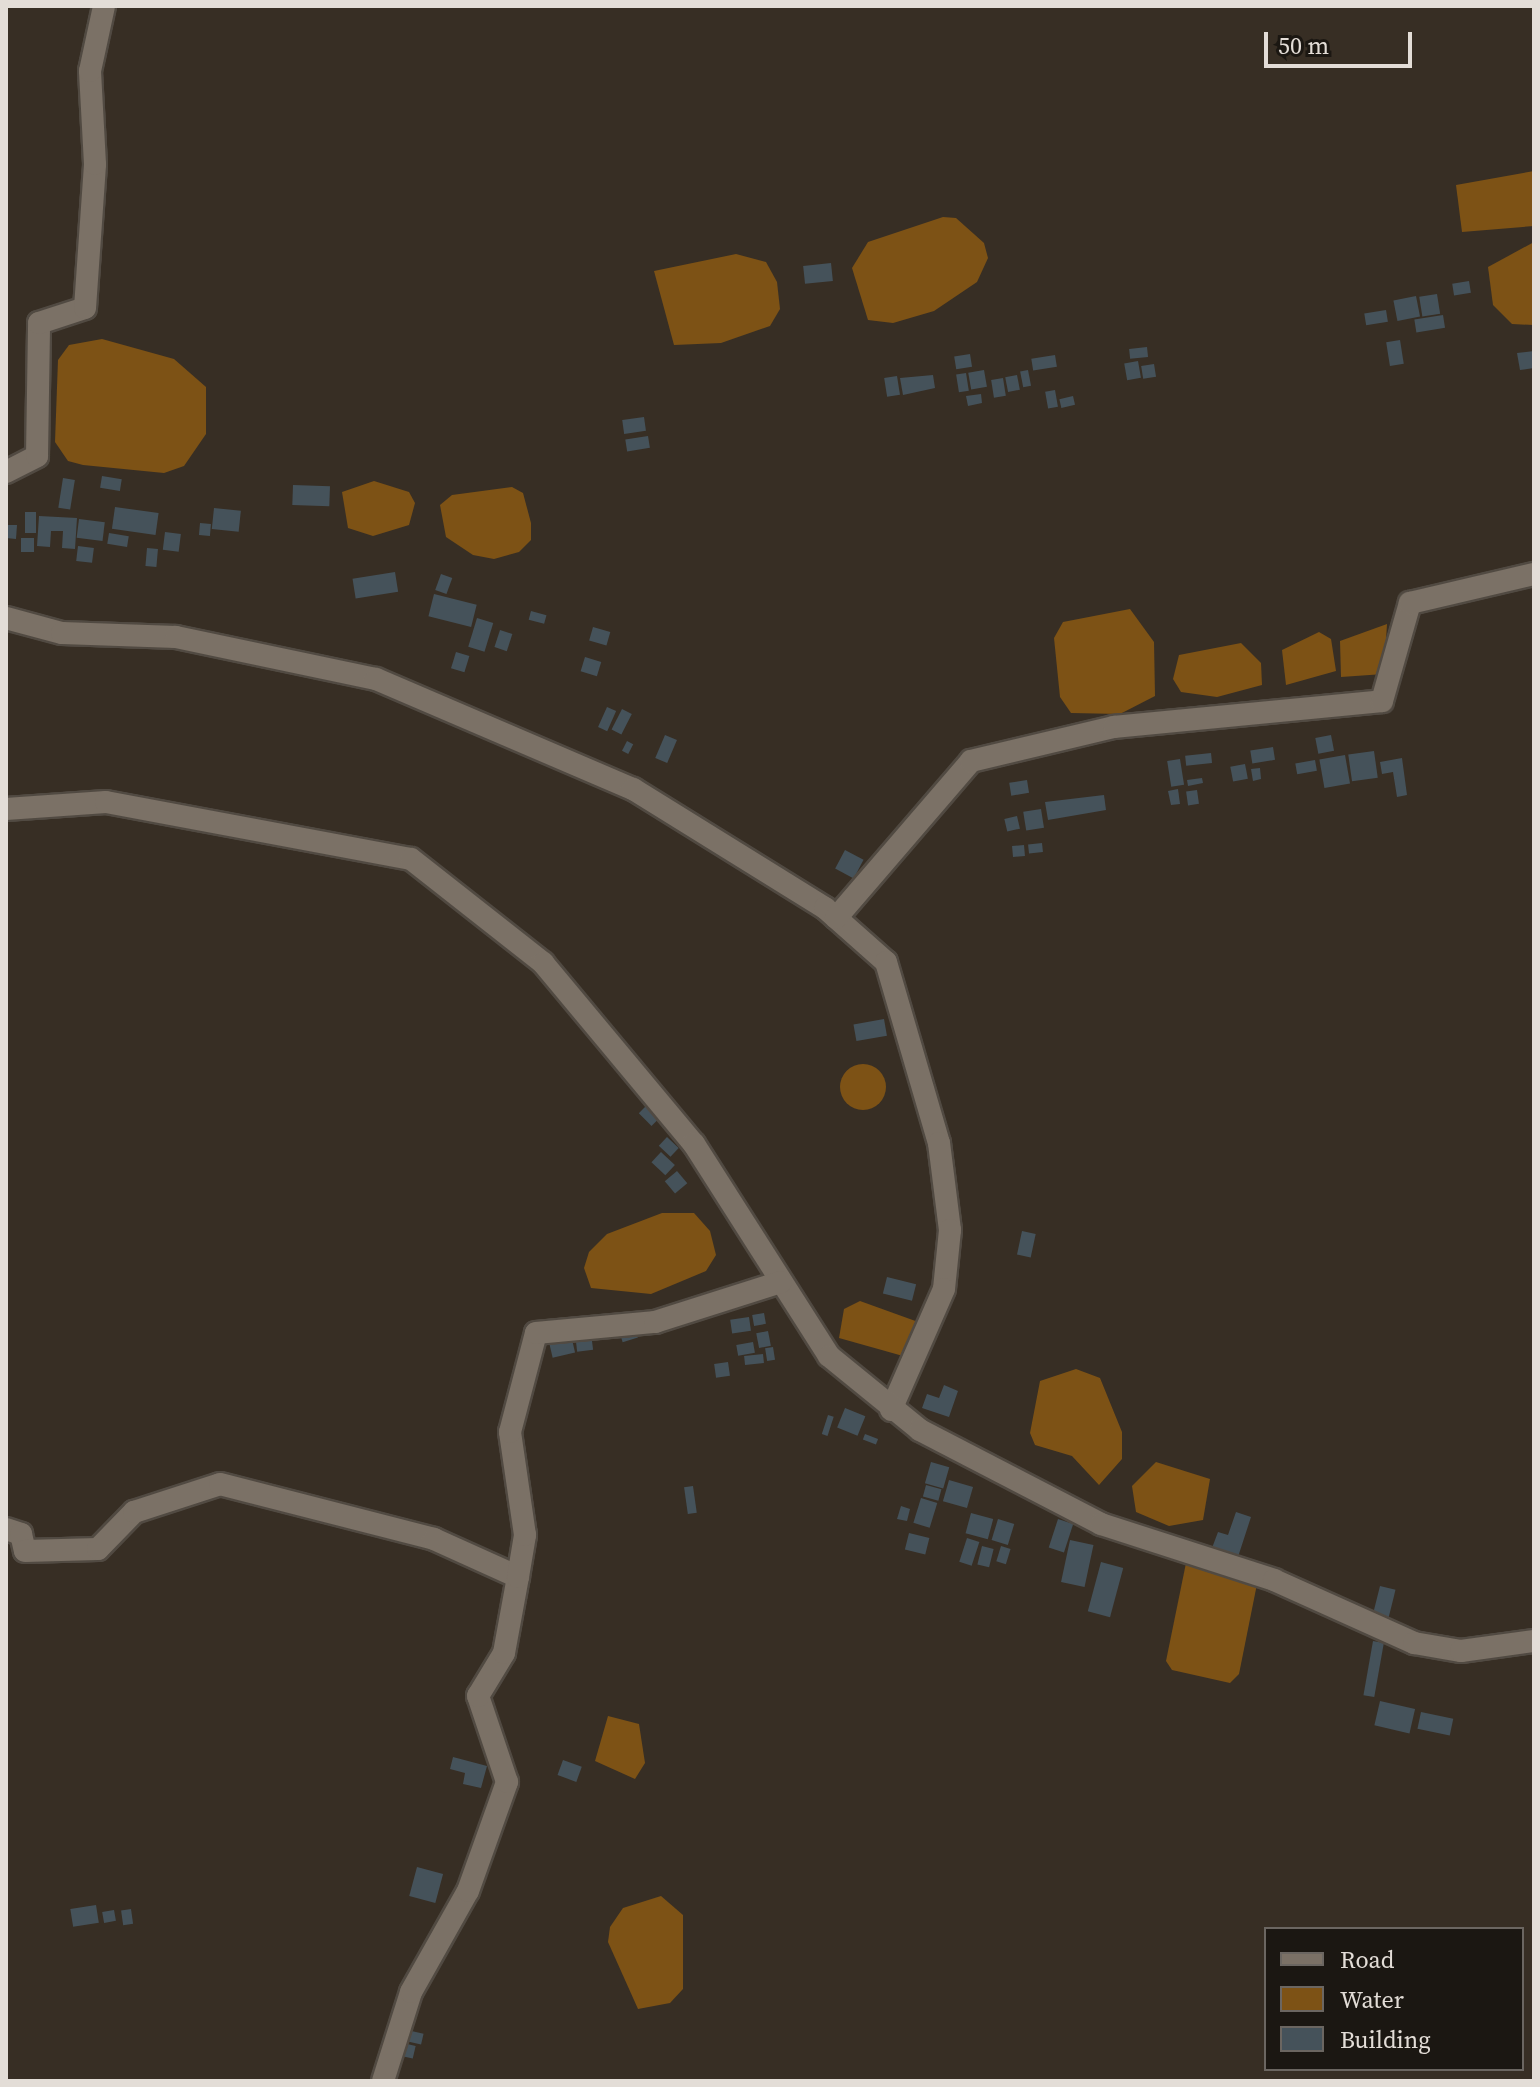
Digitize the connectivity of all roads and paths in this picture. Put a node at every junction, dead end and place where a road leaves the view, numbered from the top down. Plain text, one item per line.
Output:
1 (104, 6) edge
2 (6, 472) edge
3 (1534, 574) edge
4 (6, 618) edge
5 (6, 809) edge
6 (836, 918) junction
7 (781, 1282) junction
8 (891, 1410) junction
9 (6, 1529) edge
10 (518, 1577) junction
11 (1534, 1641) edge
12 (383, 2081) edge

1 - 2 street
3 - 6 street
4 - 6 street
5 - 7 street
6 - 8 street
7 - 8 street
7 - 10 street
8 - 11 street
9 - 10 street
10 - 12 street

